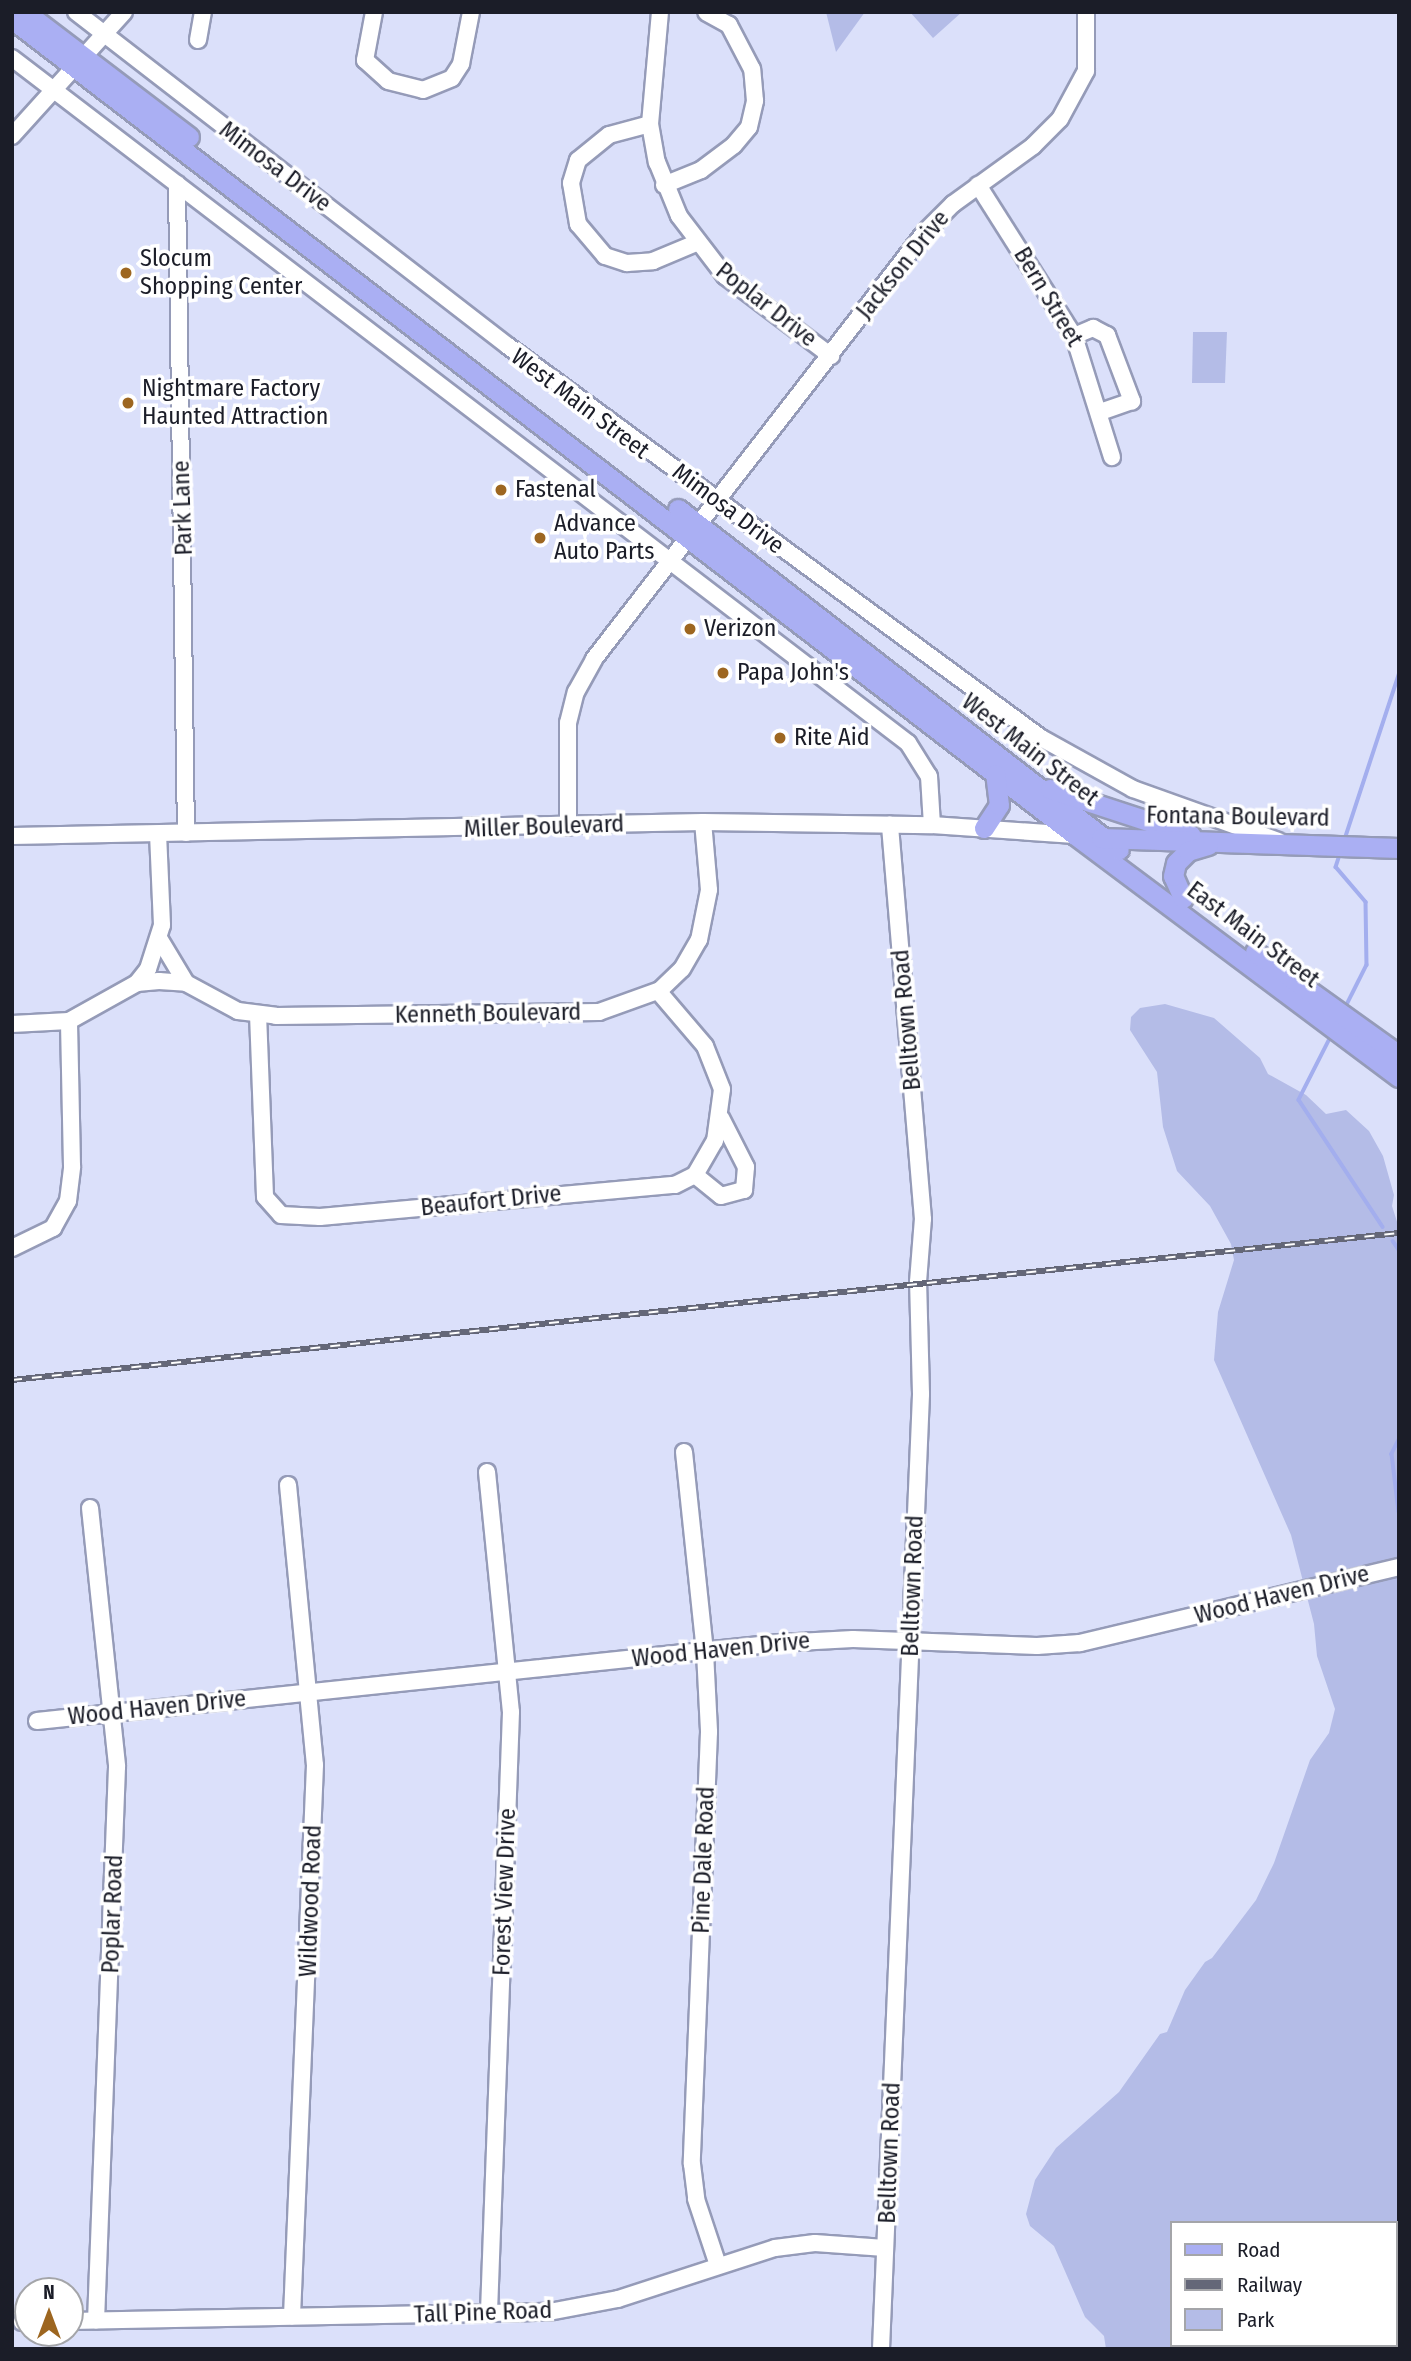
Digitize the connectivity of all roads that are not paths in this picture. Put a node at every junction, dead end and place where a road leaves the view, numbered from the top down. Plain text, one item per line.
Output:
1 (25, 12) edge
2 (76, 12) edge
3 (203, 12) edge
4 (374, 12) edge
5 (471, 12) edge
6 (660, 12) edge
7 (706, 12) edge
8 (1086, 12) edge
9 (124, 13) edge
10 (12, 19) edge
11 (105, 35) junction
12 (198, 40) dead end
13 (12, 58) edge
14 (81, 63) junction
15 (56, 92) junction
16 (650, 124) junction
17 (12, 136) edge
18 (177, 184) junction
19 (664, 185) junction
20 (978, 185) junction
21 (696, 243) junction
22 (1074, 336) junction
23 (831, 356) junction
24 (1100, 412) junction
25 (1112, 457) dead end
26 (717, 498) junction
27 (693, 529) junction
28 (667, 561) junction
29 (995, 774) junction
30 (1038, 785) junction
31 (703, 822) junction
32 (890, 824) junction
33 (932, 825) junction
34 (568, 827) junction
35 (984, 828) junction
36 (186, 833) junction
37 (158, 834) junction
38 (1076, 835) junction
39 (12, 836) edge
40 (1103, 838) junction
41 (1216, 842) junction
42 (1281, 843) junction
43 (1399, 848) edge
44 (1183, 898) junction
45 (159, 938) junction
46 (186, 982) junction
47 (137, 983) junction
48 (658, 991) junction
49 (258, 1014) junction
50 (69, 1021) junction
51 (1342, 1021) junction
52 (12, 1024) edge
53 (1399, 1055) edge
54 (1399, 1077) edge
55 (721, 1118) junction
56 (695, 1175) junction
57 (12, 1248) edge
58 (684, 1452) dead end
59 (487, 1472) dead end
60 (288, 1485) dead end
61 (90, 1508) dead end
62 (1399, 1567) edge
63 (911, 1640) junction
64 (705, 1652) junction
65 (507, 1671) junction
66 (311, 1692) junction
67 (113, 1713) junction
68 (37, 1721) dead end
69 (886, 2248) junction
70 (718, 2265) junction
71 (489, 2313) junction
72 (292, 2317) junction
73 (84, 2321) edge
74 (96, 2321) junction
75 (881, 2349) edge

1 - 14 main road, West Main Street
2 - 11 street, Mimosa Drive
3 - 12 street
4 - 5 street
6 - 16 street, Poplar Drive
7 - 19 street
8 - 20 street, Jackson Drive
9 - 11 street
10 - 14 main road, West Main Street
11 - 14 street
11 - 26 street, Mimosa Drive
13 - 15 street
14 - 15 street
14 - 27 main road, West Main Street
15 - 17 street
15 - 18 street
16 - 19 street, Poplar Drive
16 - 21 street
18 - 28 street
18 - 36 street, Park Lane
19 - 21 street, Poplar Drive
20 - 22 street, Bern Street
20 - 23 street, Jackson Drive
21 - 23 street, Poplar Drive
22 - 24 street, Bern Street
22 - 24 street
23 - 26 street, Jackson Drive
24 - 25 street, Bern Street
26 - 27 street, Jackson Drive
26 - 42 street, Mimosa Drive
27 - 28 street, Jackson Drive
27 - 29 main road, West Main Street
27 - 30 main road, West Main Street
28 - 33 street
28 - 34 street, Jackson Drive
29 - 35 main road
29 - 38 main road, West Main Street
30 - 40 main road, West Main Street
30 - 41 main road
31 - 32 street, Miller Boulevard
31 - 34 street, Miller Boulevard
31 - 48 street, Kenneth Boulevard
32 - 33 street, Miller Boulevard
32 - 63 street, Belltown Road
33 - 35 street, Miller Boulevard
34 - 36 street, Miller Boulevard
35 - 38 street, Miller Boulevard
36 - 37 street, Miller Boulevard
37 - 39 street, Miller Boulevard
37 - 45 street
38 - 40 main road, Fontana Boulevard
38 - 51 main road, East Main Street
40 - 41 main road, Fontana Boulevard
40 - 44 main road, East Main Street
41 - 42 main road, Fontana Boulevard
41 - 44 main road
42 - 43 main road, Fontana Boulevard
44 - 51 main road, East Main Street
45 - 46 street
45 - 47 street
46 - 47 street
46 - 49 street, Kenneth Boulevard
47 - 50 street
48 - 49 street, Kenneth Boulevard
48 - 55 street
49 - 56 street, Beaufort Drive
50 - 52 street
50 - 57 street
51 - 53 main road, East Main Street
51 - 54 main road, East Main Street
55 - 56 street
55 - 56 street
58 - 64 street, Pine Dale Road
59 - 65 street, Forest View Drive
60 - 66 street, Wildwood Road
61 - 67 street, Poplar Road
62 - 63 street, Wood Haven Drive
63 - 64 street, Wood Haven Drive
63 - 69 street, Belltown Road
64 - 65 street, Wood Haven Drive
64 - 70 street, Pine Dale Road
65 - 66 street, Wood Haven Drive
65 - 71 street, Forest View Drive
66 - 67 street, Wood Haven Drive
66 - 72 street, Wildwood Road
67 - 68 street, Wood Haven Drive
67 - 74 street, Poplar Road
69 - 70 street, Tall Pine Road
69 - 75 street, Belltown Road
70 - 71 street, Tall Pine Road
71 - 72 street, Tall Pine Road
72 - 74 street, Tall Pine Road
73 - 74 street, Tall Pine Road

